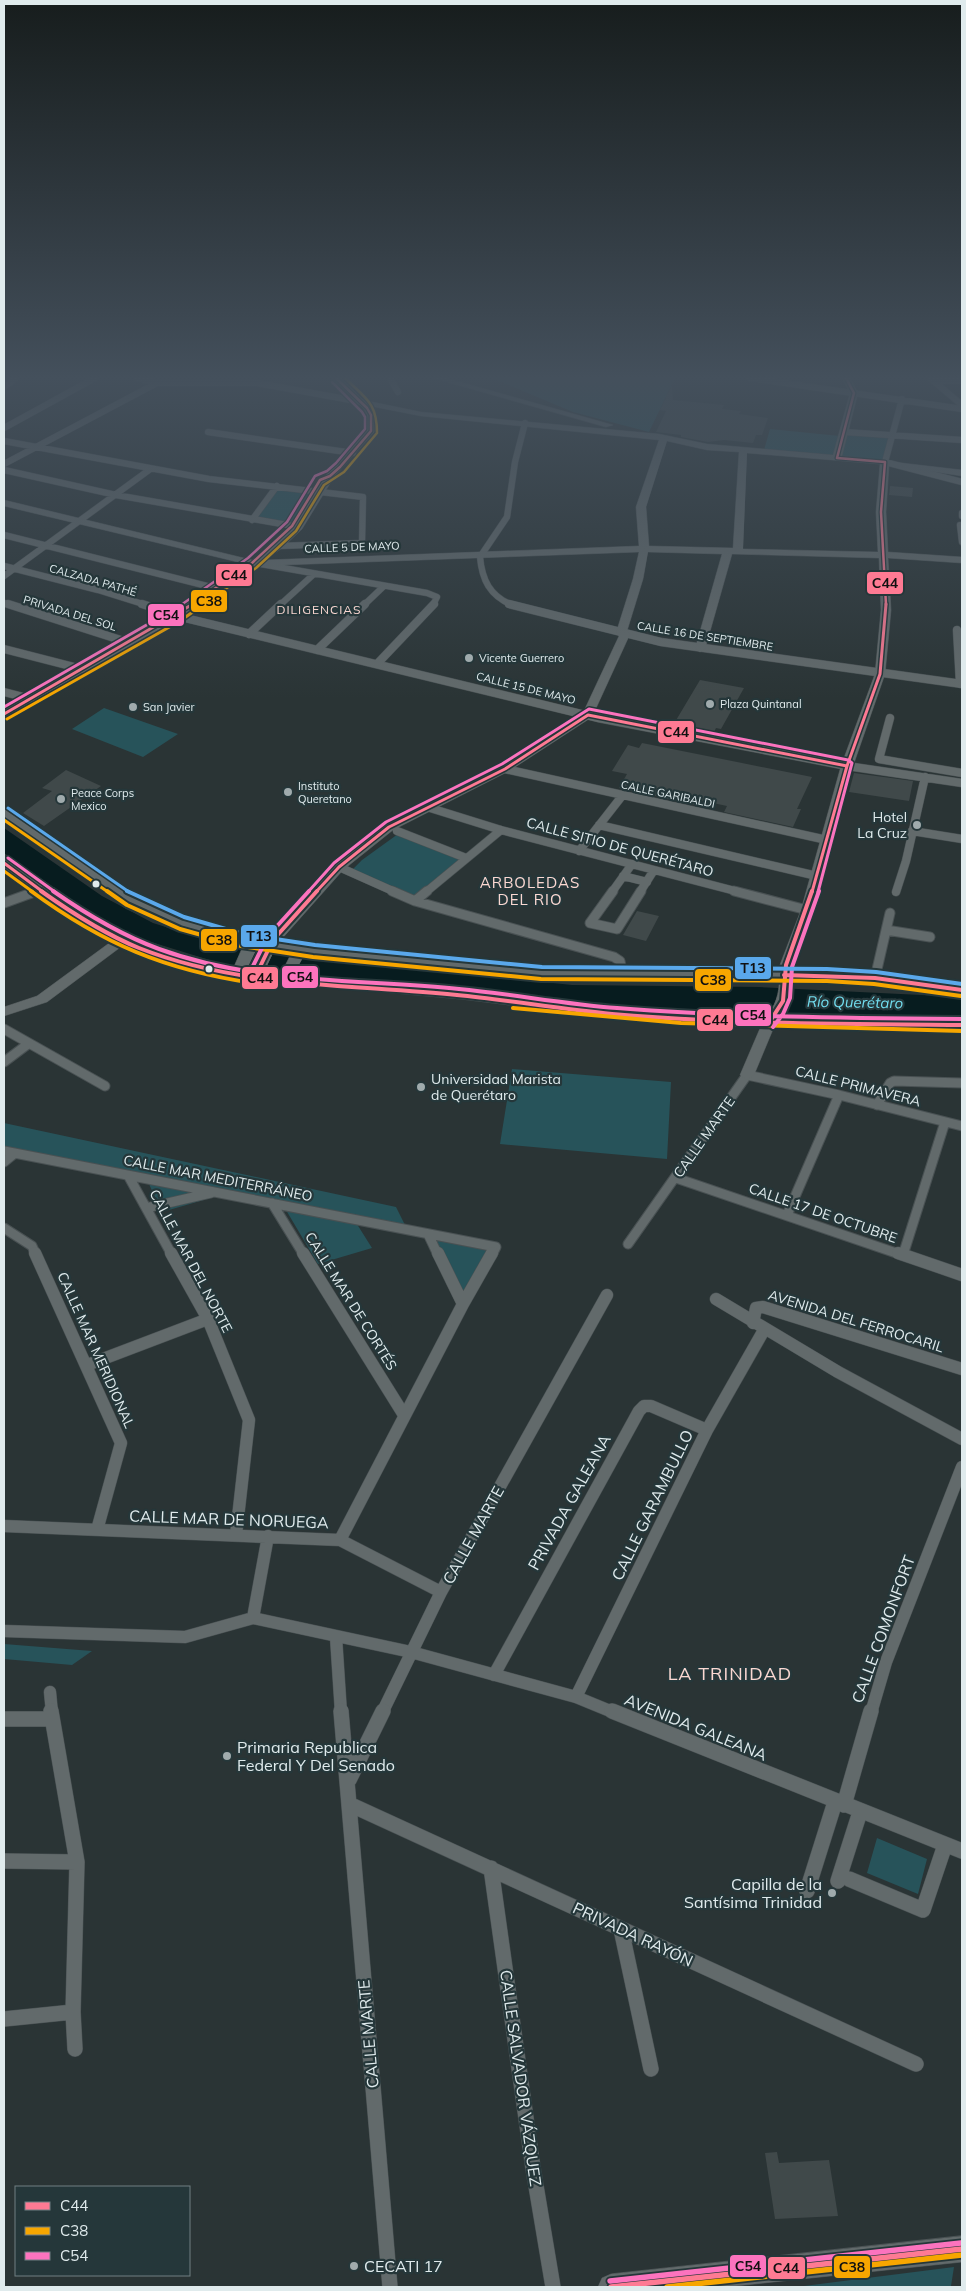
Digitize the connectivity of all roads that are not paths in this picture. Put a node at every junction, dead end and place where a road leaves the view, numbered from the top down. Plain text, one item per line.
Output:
1 (71, 485) edge
2 (129, 485) edge
3 (266, 485) edge
4 (322, 485) edge
5 (512, 485) edge
6 (648, 485) edge
7 (740, 485) edge
8 (883, 485) edge
9 (277, 486) junction
10 (317, 490) junction
11 (116, 495) junction
12 (4, 503) edge
13 (252, 520) junction
14 (80, 522) junction
15 (960, 525) dead end
16 (296, 527) junction
17 (4, 535) edge
18 (962, 542) edge
19 (47, 546) junction
20 (279, 546) junction
21 (644, 549) junction
22 (733, 550) junction
23 (482, 553) junction
24 (884, 555) junction
25 (962, 560) edge
26 (252, 563) junction
27 (4, 566) edge
28 (15, 569) junction
29 (314, 574) junction
30 (4, 576) edge
31 (384, 586) junction
32 (215, 588) junction
33 (4, 603) edge
34 (176, 616) junction
35 (957, 630) dead end
36 (249, 634) junction
37 (626, 634) junction
38 (130, 643) junction
39 (4, 649) edge
40 (700, 649) junction
41 (317, 650) junction
42 (377, 664) junction
43 (82, 669) junction
44 (880, 674) junction
45 (961, 684) edge
46 (4, 692) edge
47 (31, 699) junction
48 (4, 714) edge
49 (593, 716) junction
50 (890, 718) dead end
51 (847, 766) junction
52 (509, 771) junction
53 (962, 773) edge
54 (925, 777) junction
55 (962, 783) edge
56 (622, 796) junction
57 (431, 809) junction
58 (4, 813) edge
59 (599, 825) junction
60 (501, 830) junction
61 (397, 831) junction
62 (912, 831) junction
63 (962, 839) edge
64 (827, 840) junction
65 (581, 848) junction
66 (466, 858) junction
67 (4, 863) edge
68 (632, 864) junction
69 (343, 868) junction
70 (654, 870) junction
71 (623, 876) junction
72 (816, 876) junction
73 (647, 882) junction
74 (40, 890) junction
75 (896, 892) dead end
76 (415, 901) junction
77 (4, 903) edge
78 (807, 910) junction
79 (890, 913) dead end
80 (886, 930) junction
81 (930, 937) dead end
82 (120, 941) junction
83 (250, 946) junction
84 (274, 948) junction
85 (299, 952) junction
86 (238, 972) junction
87 (617, 974) junction
88 (262, 975) junction
89 (285, 977) junction
90 (875, 978) junction
91 (785, 981) junction
92 (962, 990) edge
93 (4, 1012) edge
94 (772, 1020) junction
95 (962, 1025) edge
96 (4, 1029) edge
97 (28, 1044) junction
98 (4, 1062) edge
99 (747, 1074) junction
100 (962, 1083) edge
101 (105, 1086) dead end
102 (839, 1095) junction
103 (877, 1105) junction
104 (945, 1122) junction
105 (962, 1126) edge
106 (9, 1152) edge
107 (4, 1162) edge
108 (128, 1177) junction
109 (676, 1178) junction
110 (217, 1192) junction
111 (272, 1203) junction
112 (146, 1208) junction
113 (787, 1215) junction
114 (4, 1228) edge
115 (428, 1234) junction
116 (628, 1244) dead end
117 (903, 1255) junction
118 (962, 1275) edge
119 (608, 1295) dead end
120 (716, 1299) dead end
121 (463, 1304) junction
122 (208, 1319) junction
123 (753, 1323) junction
124 (764, 1330) junction
125 (87, 1365) junction
126 (962, 1369) edge
127 (404, 1415) junction
128 (707, 1430) junction
129 (962, 1439) edge
130 (962, 1467) edge
131 (4, 1526) edge
132 (97, 1530) junction
133 (236, 1535) junction
134 (268, 1536) junction
135 (340, 1540) junction
136 (441, 1592) junction
137 (253, 1618) junction
138 (4, 1631) edge
139 (336, 1637) junction
140 (412, 1652) junction
141 (494, 1675) junction
142 (50, 1692) dead end
143 (576, 1697) junction
144 (4, 1719) edge
145 (52, 1719) junction
146 (348, 1781) junction
147 (348, 1804) junction
148 (839, 1804) junction
149 (860, 1812) junction
150 (945, 1845) junction
151 (962, 1852) edge
152 (4, 1861) edge
153 (77, 1862) junction
154 (491, 1868) junction
155 (807, 1891) dead end
156 (621, 1929) junction
157 (73, 2012) junction
158 (4, 2019) edge
159 (75, 2049) dead end
160 (916, 2064) dead end
161 (652, 2070) dead end
162 (962, 2249) edge
163 (390, 2287) edge
164 (553, 2287) edge
165 (611, 2287) edge

1 - 11 street
2 - 11 street
3 - 9 street
4 - 10 street
5 - 23 street
6 - 21 street
7 - 22 street
8 - 24 street, CALLE MARTE
9 - 10 street
9 - 13 street
10 - 16 street
10 - 20 street
11 - 13 street
11 - 14 street
12 - 14 street, CALLE 5 DE MAYO
13 - 16 street
14 - 19 street
14 - 26 street, CALLE 5 DE MAYO
15 - 18 street
16 - 20 street
16 - 26 street
17 - 19 street
19 - 28 street
19 - 32 street
20 - 26 street
21 - 22 street, CALLE 5 DE MAYO
21 - 23 street, CALLE 5 DE MAYO
21 - 37 street
22 - 24 street, CALLE 5 DE MAYO
22 - 40 street
23 - 26 street, CALLE 5 DE MAYO
23 - 37 street, CALLE 16 DE SEPTIEMBRE
24 - 25 street, CALLE 5 DE MAYO
24 - 44 street, CALLE MARTE
26 - 29 street
26 - 32 street
27 - 28 street, CALZADA PATHÉ
28 - 30 street
28 - 34 street, CALZADA PATHÉ
29 - 31 street
29 - 36 street
31 - 41 street
31 - 42 street
32 - 34 street
33 - 38 street, PRIVADA DEL SOL
34 - 36 street, CALLE 15 DE MAYO
34 - 38 street
35 - 45 street
36 - 41 street, CALLE 15 DE MAYO
37 - 40 street, CALLE 16 DE SEPTIEMBRE
37 - 49 street
38 - 43 street
39 - 43 street
40 - 44 street, CALLE 16 DE SEPTIEMBRE
41 - 42 street, CALLE 15 DE MAYO
42 - 49 street, CALLE 15 DE MAYO
43 - 47 street
44 - 45 street, CALLE 16 DE SEPTIEMBRE
44 - 51 street, CALLE MARTE
46 - 47 street
47 - 48 street
49 - 51 street, CALLE 15 DE MAYO
49 - 52 street
50 - 53 street
51 - 54 street, CALLE 15 DE MAYO
51 - 64 street, CALLE MARTE
52 - 56 street, CALLE GARIBALDI
52 - 57 street
54 - 55 street, CALLE 15 DE MAYO
54 - 62 street
56 - 59 street
56 - 64 street, CALLE GARIBALDI
57 - 60 street, CALLE SITIO DE QUERÉTARO
57 - 61 street
57 - 69 street
58 - 83 street
59 - 65 street
59 - 72 street
60 - 65 street, CALLE SITIO DE QUERÉTARO
60 - 66 street
61 - 66 street
61 - 69 street
62 - 63 street
62 - 75 street
64 - 72 street, CALLE MARTE
65 - 68 street, CALLE SITIO DE QUERÉTARO
66 - 76 street
67 - 74 street
68 - 70 street, CALLE SITIO DE QUERÉTARO
68 - 71 street
69 - 76 street
69 - 84 street
70 - 73 street
70 - 78 street, CALLE SITIO DE QUERÉTARO
71 - 73 street
71 - 73 street
72 - 78 street, CALLE MARTE
74 - 77 street
74 - 82 street
76 - 87 street
78 - 91 street, CALLE MARTE
79 - 80 street
80 - 81 street
80 - 90 street
82 - 86 street
82 - 93 street
83 - 84 street
83 - 86 street
84 - 85 street
84 - 88 street
85 - 87 street
85 - 89 street
86 - 88 street
87 - 91 street
88 - 89 street
89 - 94 street
90 - 91 street
90 - 92 street
91 - 94 street, CALLE MARTE
94 - 95 street
94 - 99 street, CALLE MARTE
96 - 97 street
97 - 98 street
97 - 101 street
99 - 102 street, CALLE PRIMAVERA
99 - 109 street, CALLE MARTE
100 - 103 street
102 - 103 street, CALLE PRIMAVERA
102 - 113 street
103 - 104 street, CALLE PRIMAVERA
104 - 105 street, CALLE PRIMAVERA
104 - 117 street
106 - 107 street
106 - 108 street, CALLE MAR MEDITERRÁNEO
108 - 110 street, CALLE MAR MEDITERRÁNEO
108 - 112 street, CALLE MAR DEL NORTE
109 - 113 street, CALLE 17 DE OCTUBRE
109 - 116 street, CALLE MARTE
110 - 111 street, CALLE MAR MEDITERRÁNEO
110 - 112 street
111 - 115 street, CALLE MAR MEDITERRÁNEO
111 - 127 street, CALLE MAR DE CORTÉS
112 - 122 street, CALLE MAR DEL NORTE
113 - 117 street, CALLE 17 DE OCTUBRE
114 - 125 street, CALLE MAR MERIDIONAL
115 - 121 street
115 - 121 street, CALLE MAR MEDITERRÁNEO
117 - 118 street, CALLE 17 DE OCTUBRE
119 - 136 street, CALLE MARTE
120 - 123 street
121 - 127 street, CALLE MAR MEDITERRÁNEO
122 - 125 street
122 - 133 street, CALLE MAR DEL NORTE
123 - 124 street
123 - 126 street, AVENIDA DEL FERROCARIL
124 - 128 street, CALLE GARAMBULLO
124 - 129 street
125 - 132 street, CALLE MAR MERIDIONAL
127 - 135 street, CALLE MAR MEDITERRÁNEO
128 - 141 street, PRIVADA GALEANA
128 - 143 street, CALLE GARAMBULLO
130 - 148 street, CALLE COMONFORT
131 - 132 street, CALLE MAR DE NORUEGA
132 - 133 street, CALLE MAR DE NORUEGA
133 - 134 street, CALLE MAR DE NORUEGA
134 - 135 street, CALLE MAR DE NORUEGA
134 - 137 street
135 - 136 street, CALLE MAR DE NORUEGA
136 - 140 street, CALLE MARTE
137 - 138 street
137 - 139 street
139 - 140 street
139 - 146 street, CALLE MARTE
140 - 141 street, AVENIDA GALEANA
140 - 146 street, CALLE MARTE
141 - 143 street, AVENIDA GALEANA
142 - 145 street
143 - 148 street, AVENIDA GALEANA
144 - 145 street
145 - 153 street
146 - 147 street, CALLE MARTE
147 - 154 street, PRIVADA RAYÓN
147 - 163 street, CALLE MARTE
148 - 149 street, AVENIDA GALEANA
148 - 155 street, CALLE COMONFORT
149 - 150 street, AVENIDA GALEANA
149 - 150 street
150 - 151 street, AVENIDA GALEANA
152 - 153 street
153 - 157 street
154 - 156 street, PRIVADA RAYÓN
154 - 164 street, CALLE SALVADOR VÁZQUEZ
156 - 160 street, PRIVADA RAYÓN
156 - 161 street
157 - 158 street
157 - 159 street
162 - 165 street

